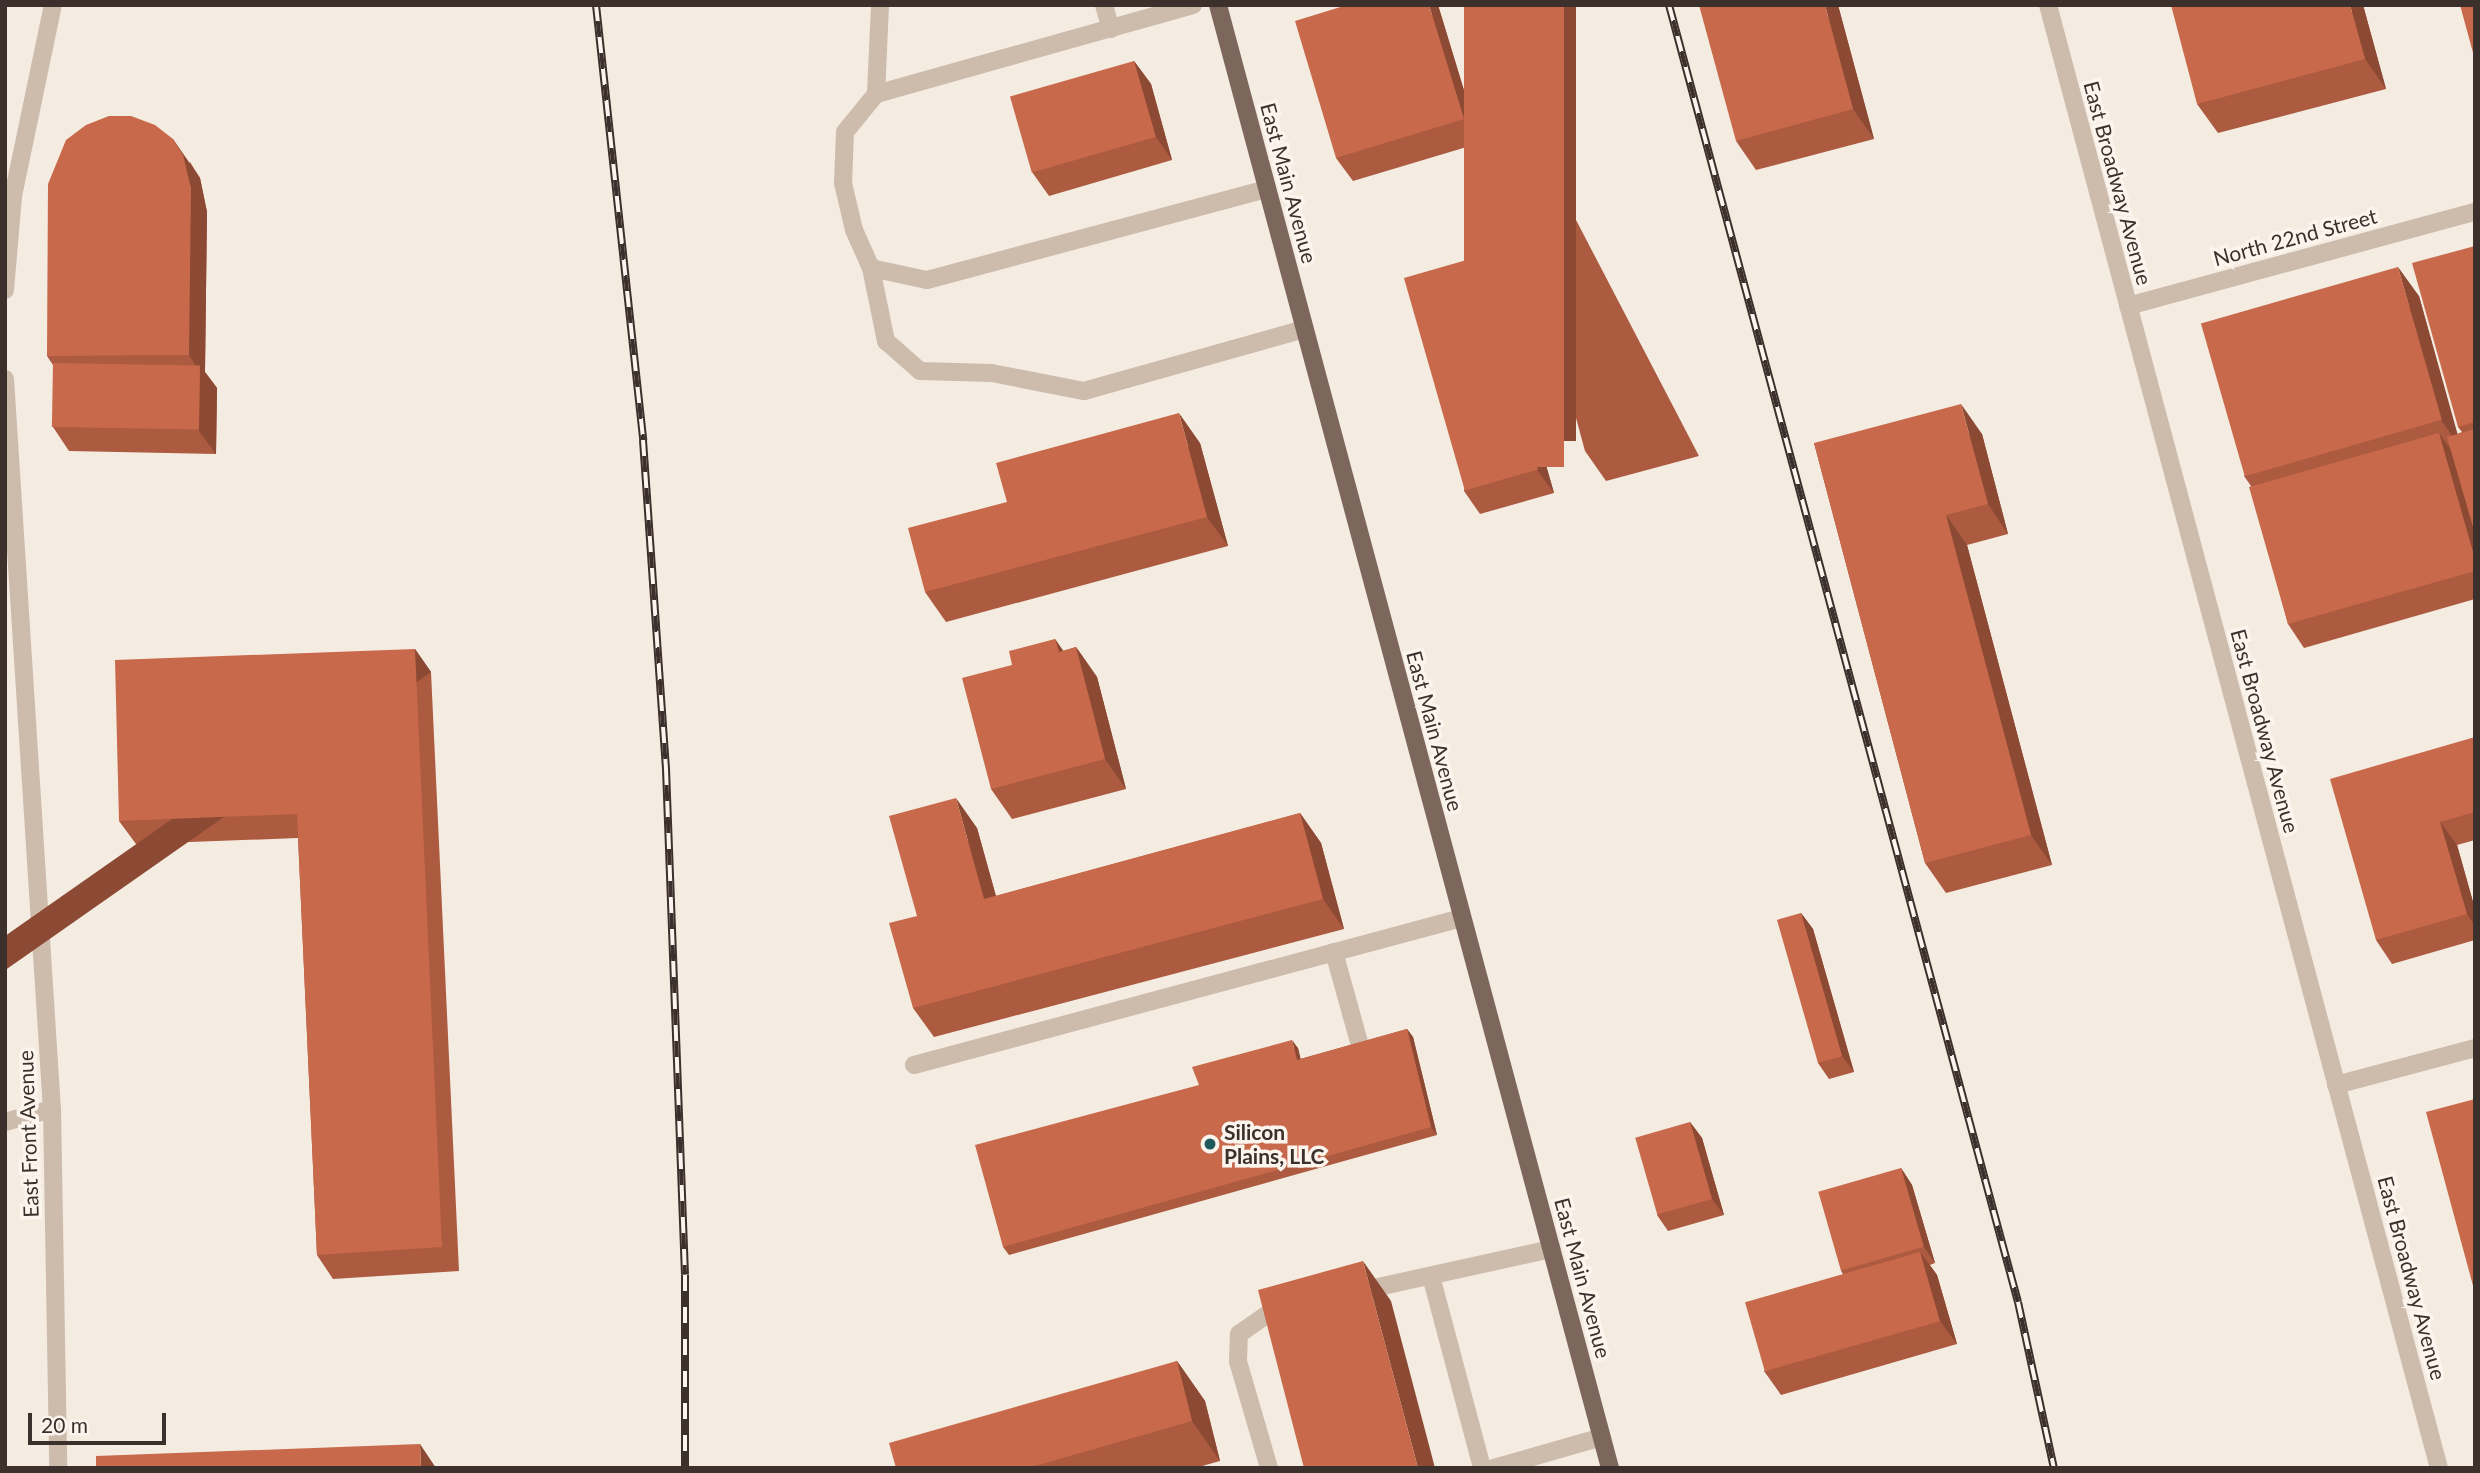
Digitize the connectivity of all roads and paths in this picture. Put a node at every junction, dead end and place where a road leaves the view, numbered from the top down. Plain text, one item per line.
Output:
1 (53, 5) edge
2 (880, 5) edge
3 (1104, 5) edge
4 (1193, 5) edge
5 (1218, 5) edge
6 (2048, 5) edge
7 (1111, 29) junction
8 (876, 94) junction
9 (1267, 189) junction
10 (2475, 212) edge
11 (871, 268) junction
12 (5, 290) edge
13 (2128, 306) junction
14 (1304, 329) junction
15 (5, 379) edge
16 (1462, 918) junction
17 (1334, 952) junction
18 (1360, 1046) edge
19 (2475, 1048) edge
20 (914, 1065) dead end
21 (2336, 1085) junction
22 (52, 1109) junction
23 (5, 1122) edge
24 (1551, 1250) junction
25 (1430, 1276) junction
26 (1338, 1296) edge
27 (1298, 1305) edge
28 (1602, 1437) junction
29 (58, 1468) edge
30 (1269, 1468) edge
31 (1482, 1468) edge
32 (1494, 1468) edge
33 (1610, 1468) edge
34 (2439, 1468) edge

1 - 12 street
2 - 8 street
3 - 7 street
4 - 7 street
5 - 9 main road, East Main Avenue
6 - 13 street, East Broadway Avenue
7 - 8 street
8 - 11 street
9 - 11 street
9 - 14 main road, East Main Avenue
10 - 13 street, North 22nd Street
11 - 14 street
13 - 21 street, East Broadway Avenue
14 - 16 main road, East Main Avenue
15 - 22 street, East Front Avenue
16 - 17 street
16 - 24 main road, East Main Avenue
17 - 18 street
17 - 20 street
19 - 21 street
21 - 34 street, East Broadway Avenue
22 - 23 street
22 - 29 street, East Front Avenue
24 - 25 street
24 - 28 main road, East Main Avenue
25 - 26 street
25 - 31 street
27 - 30 street
28 - 32 street
28 - 33 main road, East Main Avenue

